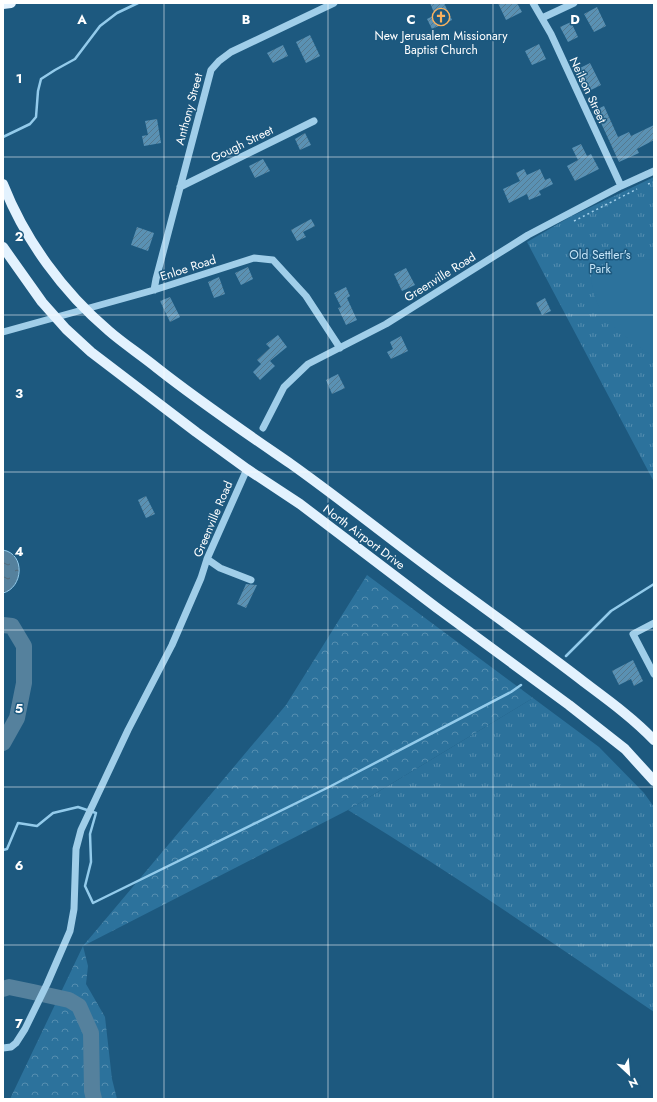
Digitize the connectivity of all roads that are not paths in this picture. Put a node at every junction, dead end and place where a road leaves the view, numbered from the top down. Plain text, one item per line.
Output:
1 (11, 3) edge
2 (334, 3) edge
3 (533, 3) edge
4 (574, 3) edge
5 (3, 4) edge
6 (542, 18) junction
7 (314, 120) dead end
8 (654, 171) edge
9 (3, 184) edge
10 (621, 186) junction
11 (180, 187) junction
12 (3, 247) edge
13 (154, 290) junction
14 (86, 310) junction
15 (56, 318) junction
16 (3, 332) edge
17 (340, 348) junction
18 (263, 428) dead end
19 (247, 469) junction
20 (207, 559) junction
21 (251, 580) dead end
22 (654, 623) edge
23 (654, 674) edge
24 (654, 740) edge
25 (654, 781) edge
26 (3, 1048) edge

1 - 5 main road
2 - 11 street, Anthony Street
3 - 6 street, Neilson Street
4 - 6 street
6 - 10 street, Neilson Street
7 - 11 street, Gough Street
8 - 10 street, Greenville Road
9 - 14 main road, North Airport Drive
10 - 17 street, Greenville Road
11 - 13 street, Anthony Street
12 - 15 main road, North Airport Drive
13 - 14 street, Enloe Road
13 - 17 street, Enloe Road
14 - 15 street, Enloe Road
14 - 24 main road, North Airport Drive
15 - 16 street, Enloe Road
15 - 19 main road, North Airport Drive
17 - 18 street, Greenville Road
19 - 20 street, Greenville Road
19 - 25 main road, North Airport Drive
20 - 21 street
20 - 26 street, Greenville Road
22 - 23 street

